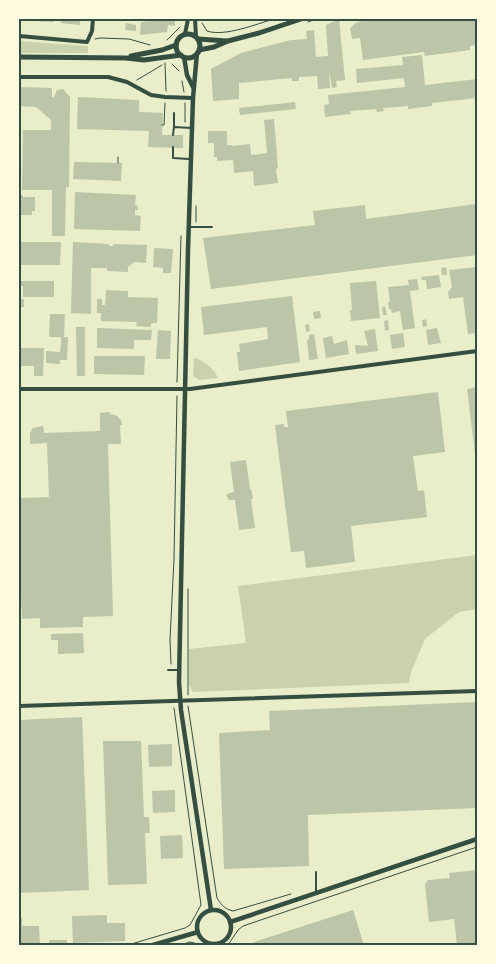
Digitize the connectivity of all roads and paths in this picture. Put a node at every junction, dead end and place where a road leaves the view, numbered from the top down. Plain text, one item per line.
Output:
1 (93, 19) edge
2 (274, 19) edge
3 (301, 19) edge
4 (316, 19) edge
5 (188, 20) edge
6 (195, 20) edge
7 (308, 22) dead end
8 (185, 34) junction
9 (19, 36) edge
10 (197, 38) junction
11 (228, 41) junction
12 (87, 42) junction
13 (176, 44) junction
14 (161, 47) junction
15 (198, 52) junction
16 (182, 56) junction
17 (19, 57) edge
18 (126, 58) junction
19 (164, 60) junction
20 (187, 75) junction
21 (19, 77) edge
22 (127, 82) junction
23 (193, 88) junction
24 (165, 97) junction
25 (193, 98) junction
26 (174, 113) dead end
27 (162, 125) dead end
28 (174, 127) junction
29 (192, 128) junction
30 (174, 135) dead end
31 (173, 148) dead end
32 (118, 156) dead end
33 (191, 159) junction
34 (118, 163) dead end
35 (196, 198) dead end
36 (189, 227) junction
37 (212, 227) dead end
38 (196, 228) junction
39 (477, 351) edge
40 (184, 388) junction
41 (19, 389) edge
42 (188, 586) dead end
43 (168, 670) dead end
44 (179, 670) junction
45 (477, 691) edge
46 (181, 700) junction
47 (188, 700) junction
48 (19, 706) edge
49 (477, 839) edge
50 (477, 847) edge
51 (316, 872) dead end
52 (316, 893) junction
53 (275, 899) dead end
54 (201, 901) dead end
55 (211, 910) junction
56 (230, 922) junction
57 (198, 932) junction
58 (217, 944) edge
59 (128, 945) edge
60 (153, 945) edge
61 (180, 945) edge
62 (202, 945) edge
63 (228, 945) edge

1 - 12 street
2 - 6 path
3 - 11 main road
4 - 7 path
5 - 8 street
5 - 14 path
6 - 10 street
8 - 10 main road
8 - 13 main road
9 - 12 street
10 - 11 main road
10 - 15 main road
11 - 15 main road
12 - 14 path
13 - 14 main road
13 - 16 main road
14 - 18 main road
15 - 16 main road
15 - 23 street
16 - 19 main road
16 - 20 street
17 - 18 main road
18 - 19 main road
19 - 20 path
19 - 22 path
19 - 24 path
20 - 23 street
21 - 22 street
22 - 24 street
23 - 25 street
24 - 25 street
24 - 27 path
25 - 29 street
26 - 28 lane
28 - 29 lane
28 - 30 lane
29 - 33 street
31 - 33 lane
32 - 34 path
33 - 36 street
35 - 38 path
36 - 38 lane
36 - 40 street
37 - 38 lane
39 - 40 street
40 - 41 street
40 - 44 street
42 - 47 path
43 - 44 lane
44 - 46 street
45 - 47 street
46 - 47 street
46 - 48 street
46 - 55 street
47 - 53 path
49 - 52 street
50 - 63 path
51 - 52 lane
52 - 56 street
54 - 59 path
55 - 56 street
55 - 57 street
56 - 58 street
57 - 58 street
57 - 60 street
61 - 62 path

